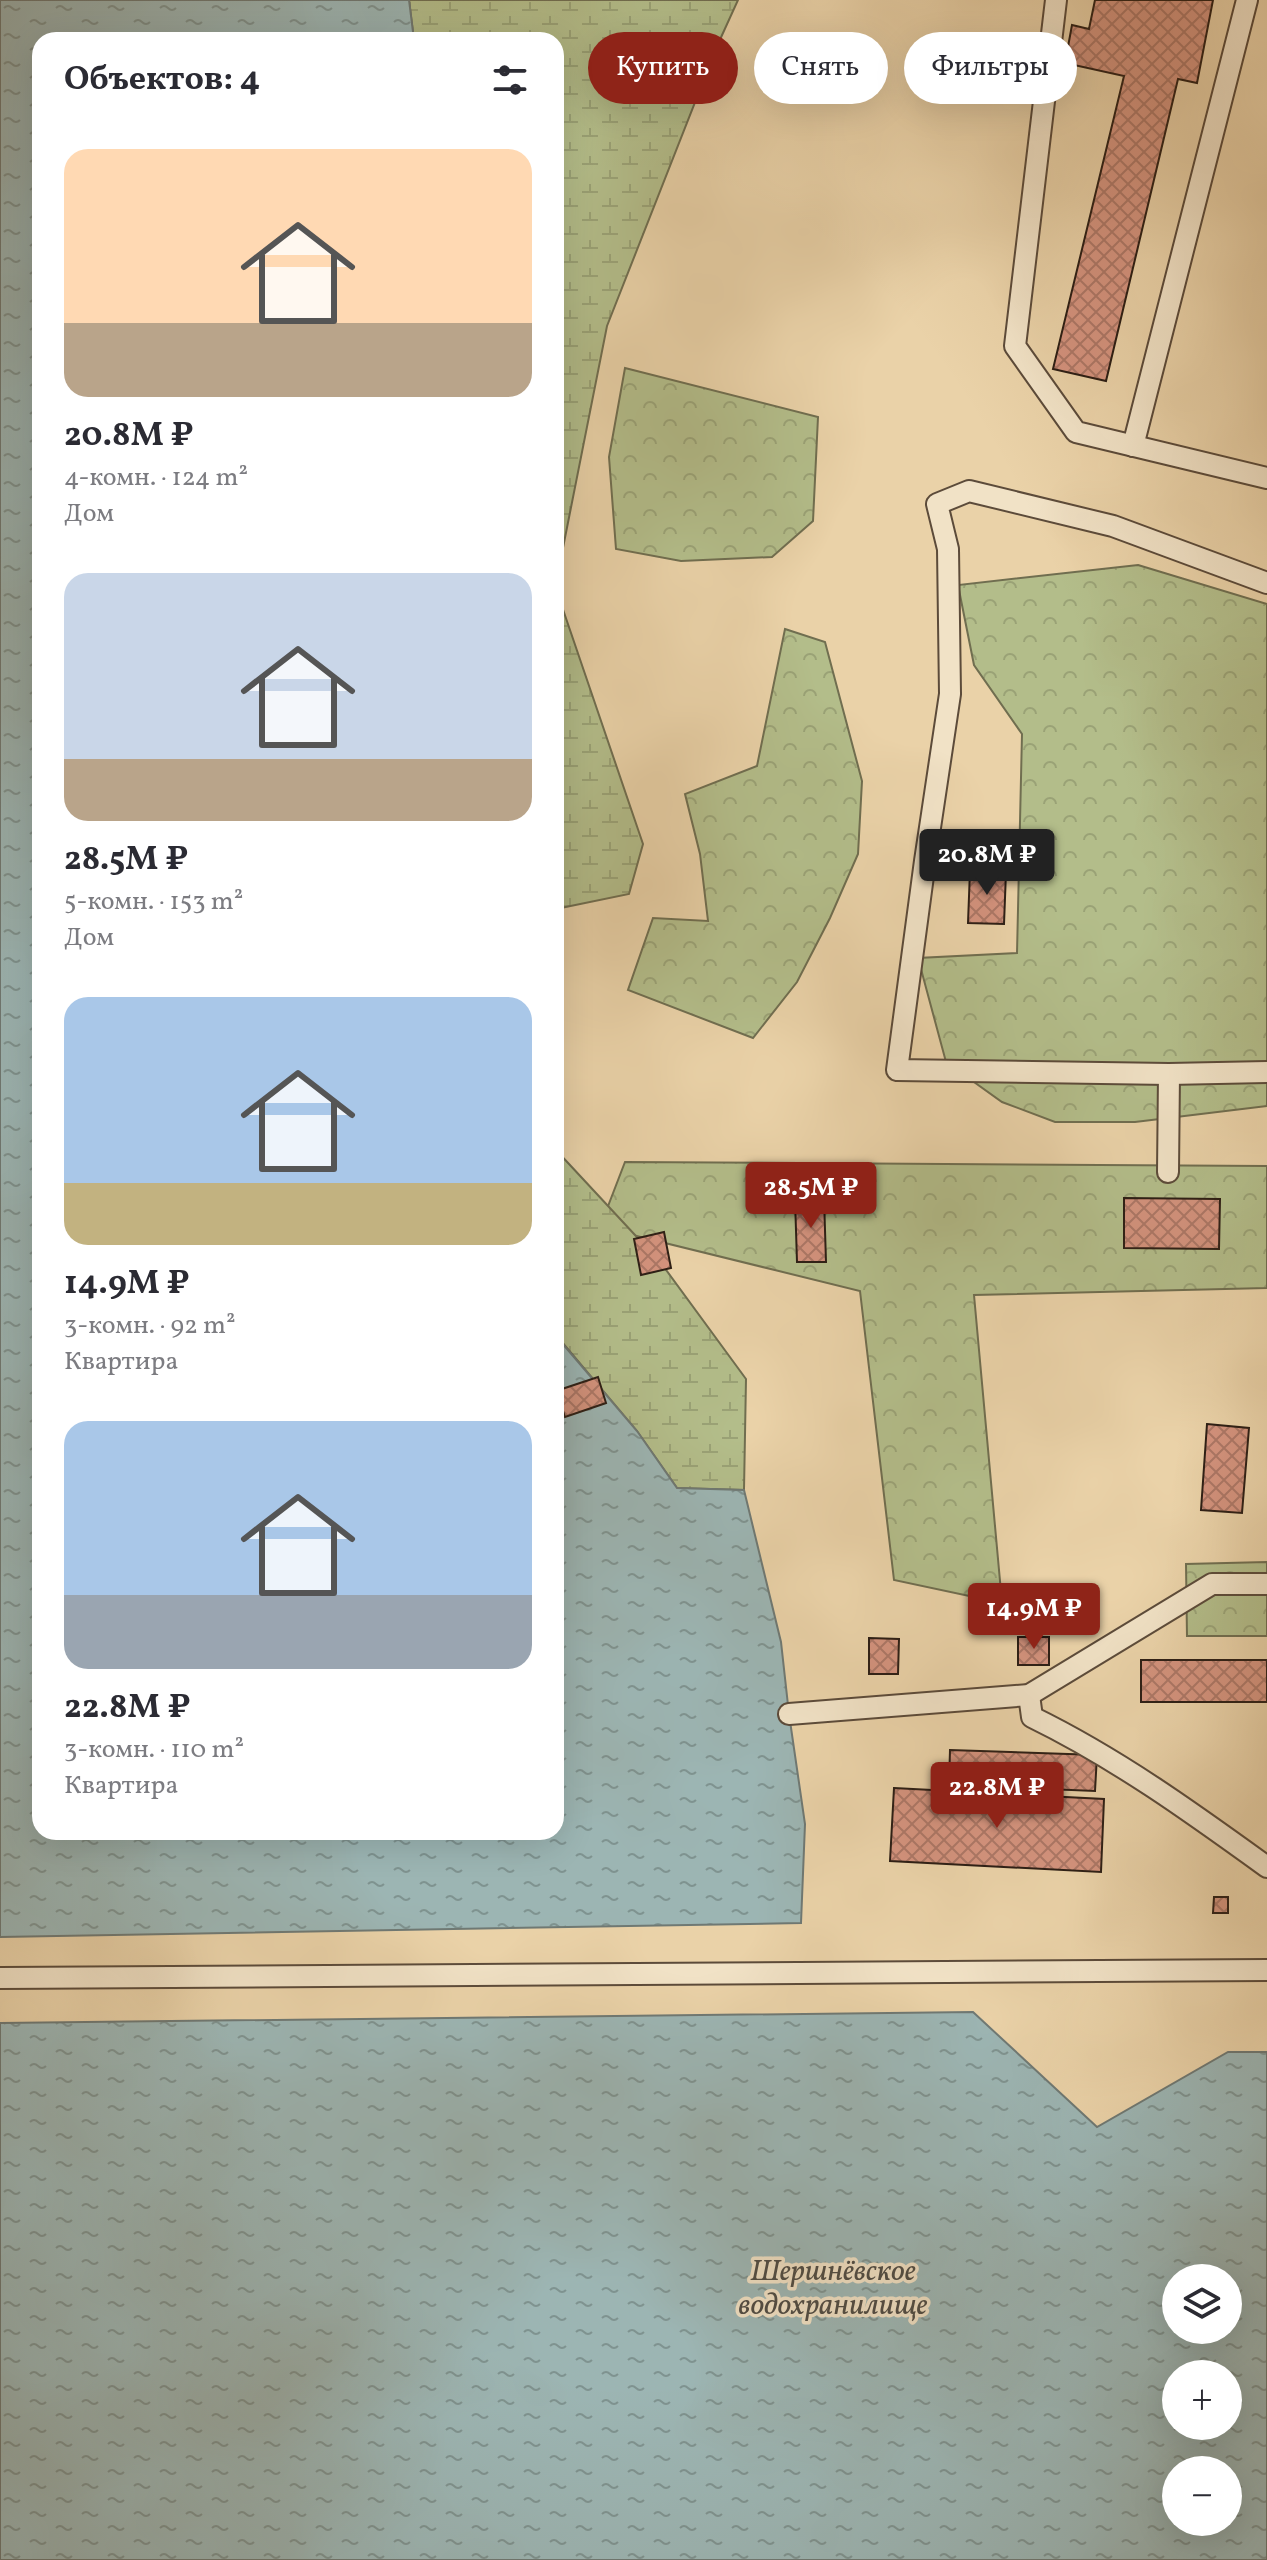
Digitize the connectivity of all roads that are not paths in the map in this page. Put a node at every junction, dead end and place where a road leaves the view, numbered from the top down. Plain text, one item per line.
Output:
1 (1056, 0) edge
2 (1247, 0) edge
3 (1133, 446) junction
4 (1267, 478) edge
5 (1267, 583) edge
6 (1267, 1072) edge
7 (1169, 1074) junction
8 (1168, 1172) dead end
9 (1267, 1584) edge
10 (1029, 1695) junction
11 (789, 1714) dead end
12 (1267, 1867) edge
13 (1267, 1970) edge
14 (0, 1978) edge

1 - 3 lane
2 - 3 lane
3 - 4 lane
5 - 7 lane
6 - 7 lane
7 - 8 lane
9 - 10 lane
10 - 11 lane
10 - 12 lane
13 - 14 lane

